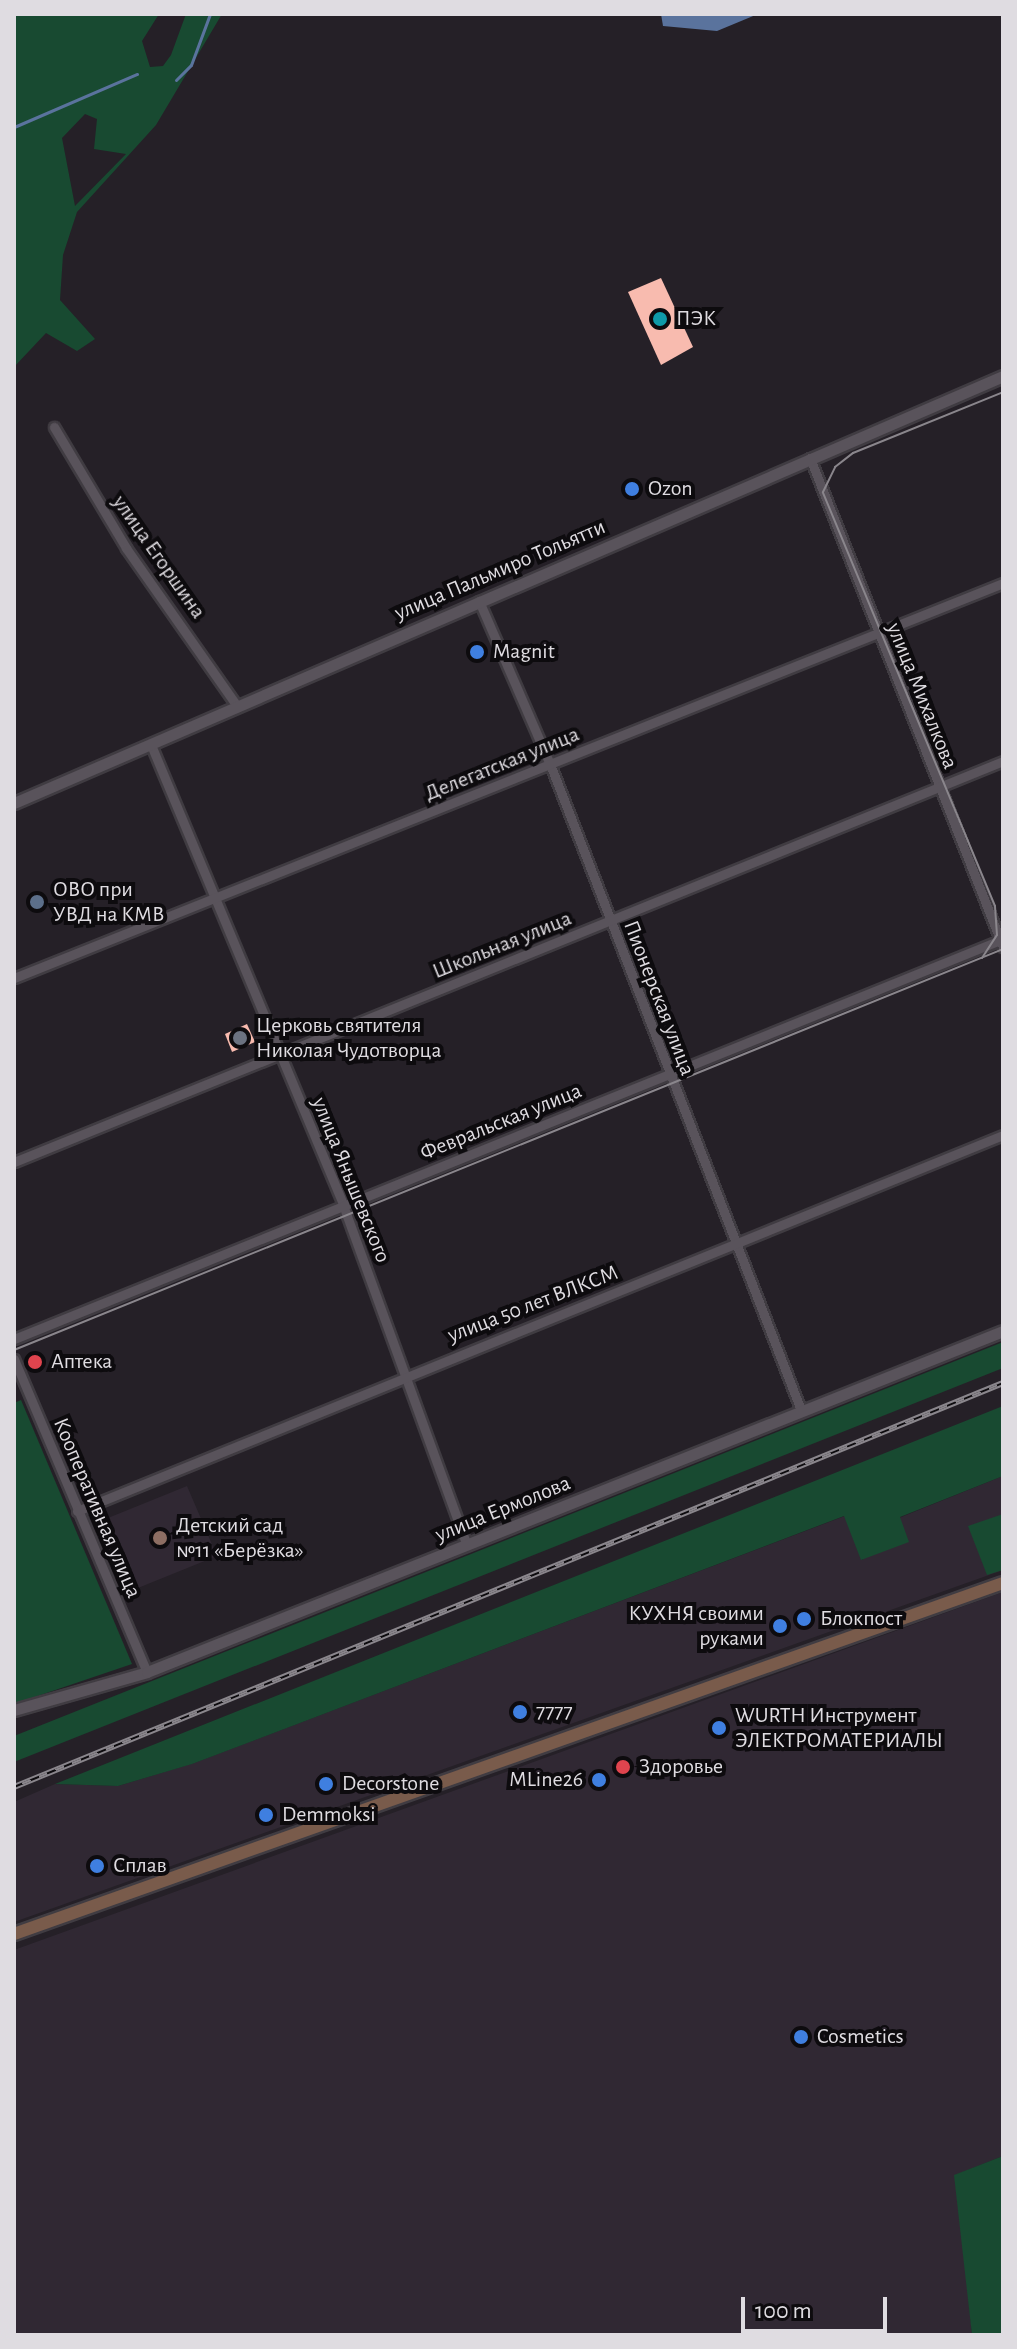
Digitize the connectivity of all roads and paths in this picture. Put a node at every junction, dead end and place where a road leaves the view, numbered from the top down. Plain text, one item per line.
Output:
1 (1003, 376) edge
2 (54, 427) dead end
3 (810, 458) junction
4 (1003, 583) edge
5 (479, 601) junction
6 (878, 635) junction
7 (237, 706) junction
8 (151, 745) junction
9 (1003, 761) edge
10 (550, 764) junction
11 (941, 787) junction
12 (14, 803) edge
13 (214, 897) junction
14 (609, 920) junction
15 (1002, 942) edge
16 (14, 978) edge
17 (279, 1055) junction
18 (669, 1074) junction
19 (1003, 1135) edge
20 (14, 1162) edge
21 (343, 1205) junction
22 (736, 1244) junction
23 (1003, 1331) edge
24 (14, 1339) edge
25 (14, 1359) edge
26 (408, 1373) junction
27 (801, 1410) junction
28 (77, 1511) junction
29 (467, 1545) junction
30 (1003, 1583) edge
31 (147, 1672) junction
32 (14, 1710) edge
33 (14, 1934) edge

1 - 3 street, улица Пальмиро Тольятти
2 - 7 street, улица Егоршина
3 - 5 street, улица Пальмиро Тольятти
3 - 6 street, улица Михалкова
4 - 6 street, Делегатская улица
5 - 7 street, улица Пальмиро Тольятти
5 - 10 street, Пионерская улица
6 - 10 street, Делегатская улица
6 - 11 street, улица Михалкова
7 - 8 street, улица Пальмиро Тольятти
8 - 12 street, улица Пальмиро Тольятти
8 - 13 street, улица Янышевского
9 - 11 street, Школьная улица
10 - 13 street, Делегатская улица
10 - 14 street, Пионерская улица
11 - 14 street, Школьная улица
11 - 15 street, улица Михалкова
13 - 16 street, Делегатская улица
13 - 17 street, улица Янышевского
14 - 17 street, Школьная улица
14 - 18 street, Пионерская улица
15 - 18 street, Февральская улица
17 - 20 street, Школьная улица
17 - 21 street, улица Янышевского
18 - 21 street, Февральская улица
18 - 22 street, Пионерская улица
19 - 22 street, улица 50 лет ВЛКСМ
21 - 24 street, Февральская улица
21 - 26 street, улица Янышевского
22 - 26 street, улица 50 лет ВЛКСМ
22 - 27 street, Пионерская улица
23 - 27 street, улица Ермолова
25 - 28 street, Кооперативная улица
26 - 28 street, улица 50 лет ВЛКСМ
26 - 29 street, улица Янышевского
27 - 29 street, улица Ермолова
28 - 31 street, Кооперативная улица
29 - 31 street, улица Ермолова
30 - 33 main road
31 - 32 street, улица Ермолова

